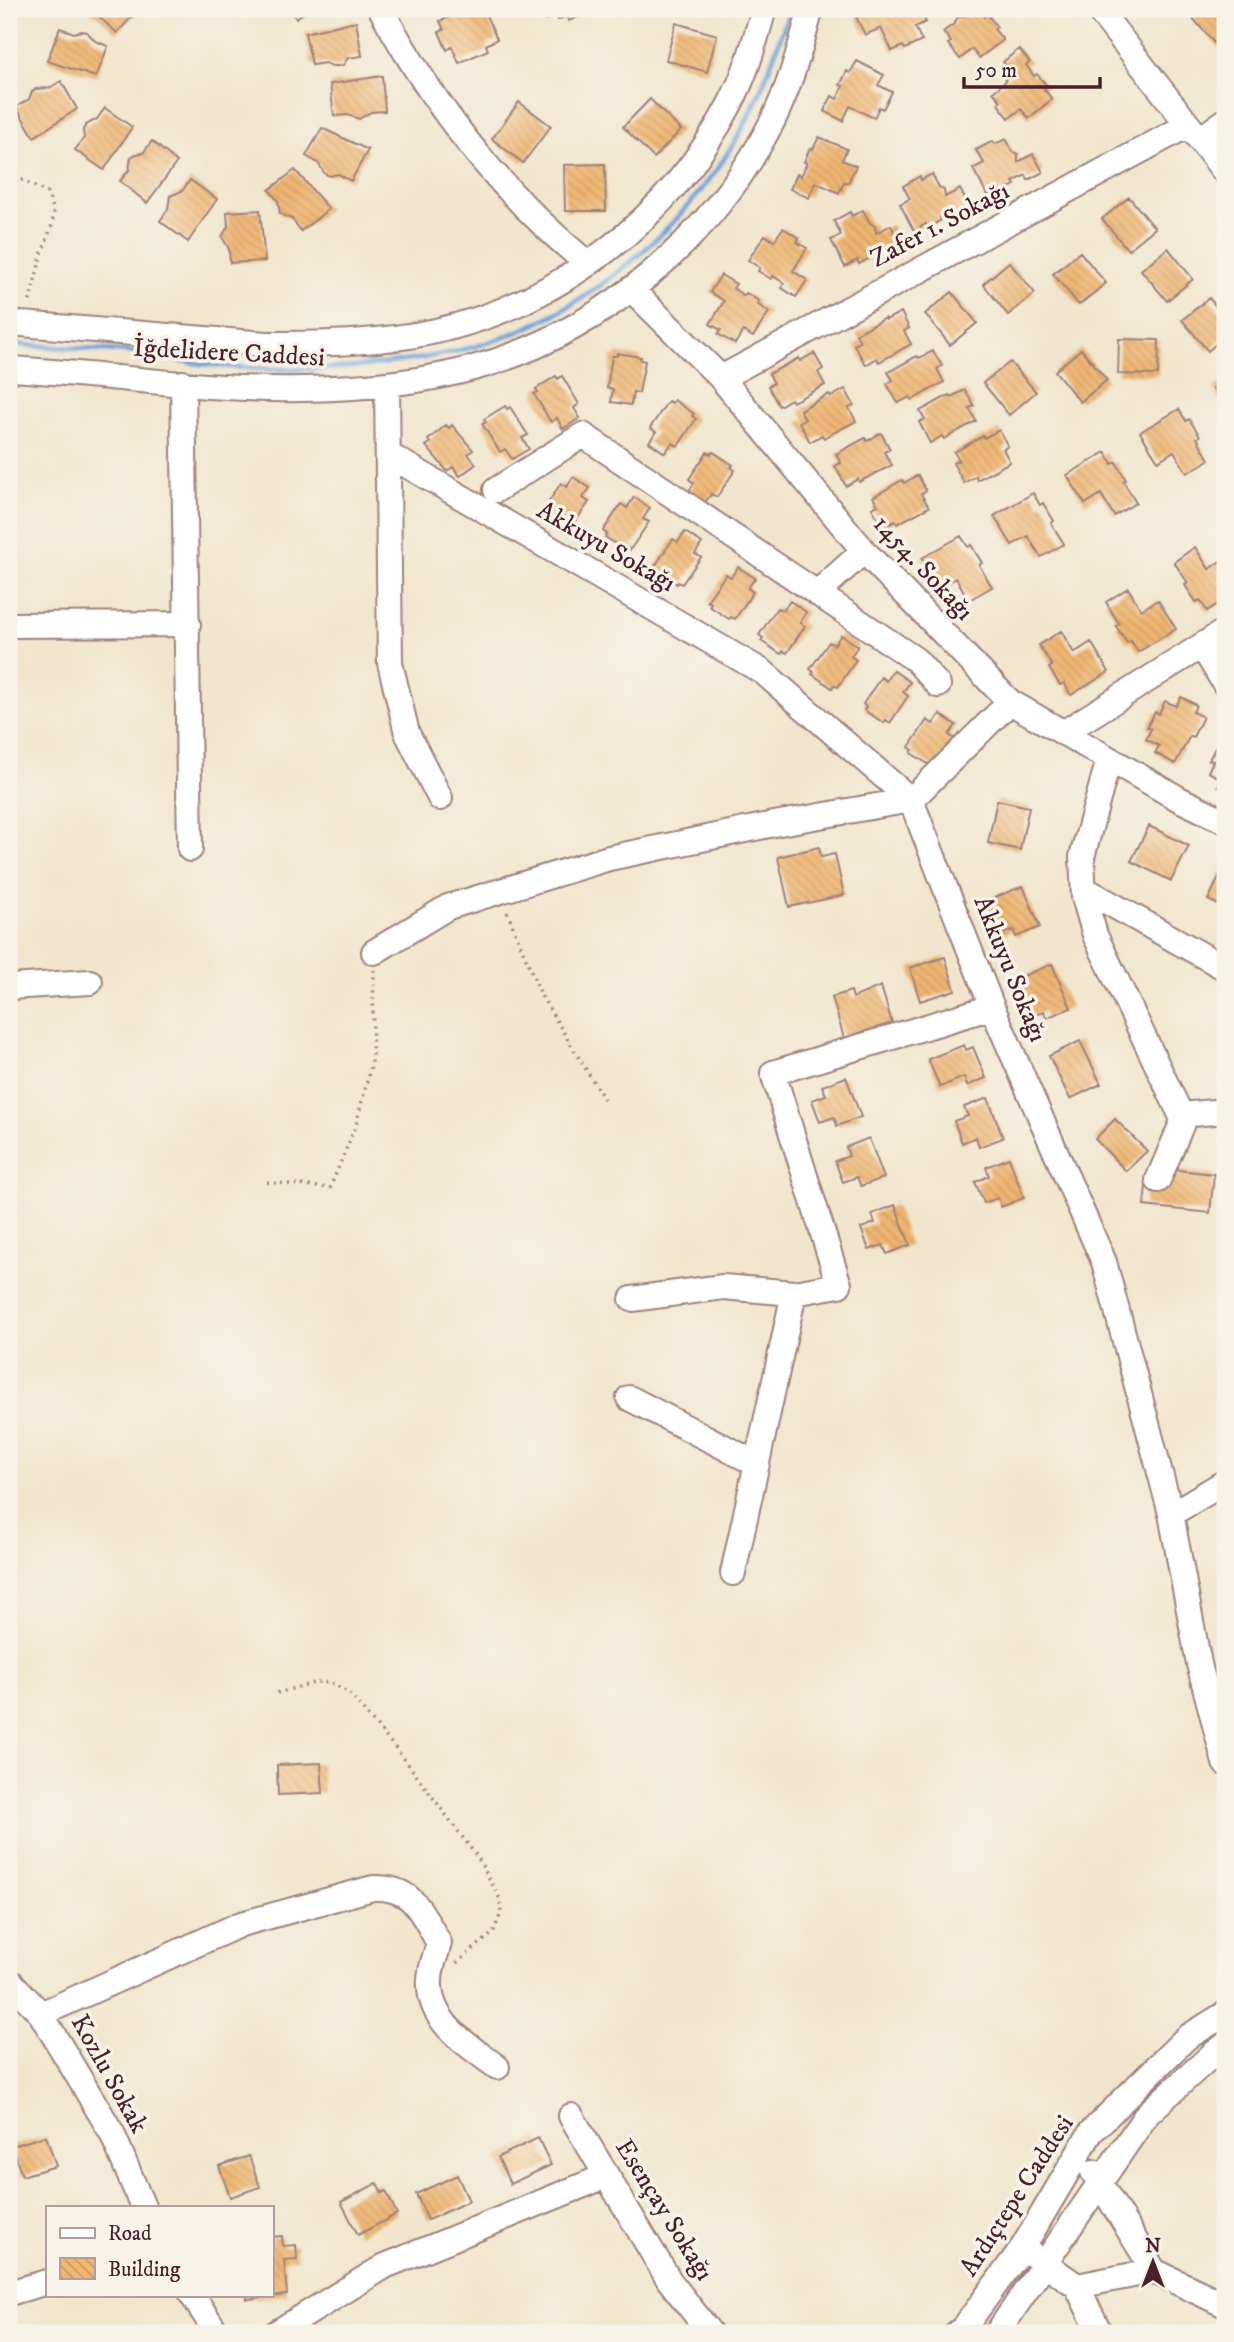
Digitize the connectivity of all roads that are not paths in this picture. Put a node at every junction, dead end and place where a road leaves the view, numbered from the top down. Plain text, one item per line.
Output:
1 (381, 9) edge
2 (764, 9) edge
3 (811, 9) edge
4 (1098, 9) edge
5 (1225, 121) edge
6 (1194, 132) junction
7 (1225, 172) edge
8 (588, 264) junction
9 (631, 289) junction
10 (17, 324) edge
11 (9, 369) edge
12 (721, 378) junction
13 (183, 383) junction
14 (387, 385) junction
15 (389, 455) junction
16 (496, 491) dead end
17 (864, 551) junction
18 (817, 593) junction
19 (188, 624) junction
20 (9, 625) edge
21 (1225, 631) edge
22 (1202, 646) junction
23 (1225, 684) edge
24 (938, 685) dead end
25 (1010, 702) junction
26 (1063, 733) junction
27 (1109, 759) junction
28 (440, 798) dead end
29 (912, 800) junction
30 (1225, 821) edge
31 (190, 849) dead end
32 (1084, 889) junction
33 (374, 951) road end
34 (1225, 968) edge
35 (90, 982) dead end
36 (9, 987) edge
37 (992, 1007) junction
38 (1225, 1111) edge
39 (1186, 1114) junction
40 (1158, 1180) dead end
41 (794, 1293) junction
42 (632, 1299) dead end
43 (629, 1398) dead end
44 (757, 1465) junction
45 (1225, 1482) edge
46 (1171, 1514) junction
47 (733, 1573) dead end
48 (1225, 1763) edge
49 (9, 1980) edge
50 (41, 2014) junction
51 (1225, 2014) edge
52 (1225, 2045) edge
53 (497, 2067) dead end
54 (570, 2116) dead end
55 (1080, 2151) junction
56 (606, 2176) junction
57 (1100, 2184) junction
58 (143, 2206) edge
59 (1023, 2247) junction
60 (1046, 2263) junction
61 (1154, 2271) junction
62 (46, 2282) edge
63 (1077, 2286) junction
64 (9, 2293) edge
65 (193, 2296) edge
66 (1225, 2305) edge
67 (217, 2333) edge
68 (275, 2333) edge
69 (710, 2333) edge
70 (957, 2333) edge
71 (997, 2333) edge
72 (1100, 2333) edge

1 - 8 street
2 - 8 street, İğdelidere Caddesi
3 - 9 street, İğdelidere Caddesi
4 - 6 street
5 - 6 street, Zafer 1. Sokağı
6 - 7 street
6 - 12 street, Zafer 1. Sokağı
8 - 10 street, İğdelidere Caddesi
9 - 12 street, 1454. Sokağı
9 - 14 street, İğdelidere Caddesi
11 - 13 street, İğdelidere Caddesi
12 - 17 street, 1454. Sokağı
13 - 14 street, İğdelidere Caddesi
13 - 19 street
14 - 15 street
15 - 28 street
15 - 29 street, Akkuyu Sokağı
16 - 18 street
17 - 18 street
17 - 25 street, 1454. Sokağı
18 - 24 street
19 - 20 street
19 - 31 street
21 - 22 street
22 - 23 street
22 - 26 street
25 - 26 street, 1454. Sokağı
25 - 29 street
26 - 27 street, 1454. Sokağı
27 - 30 street, 1454. Sokağı
27 - 32 street
29 - 33 street
29 - 37 street, Akkuyu Sokağı
32 - 34 street
32 - 39 street
35 - 36 street
37 - 41 street
37 - 46 street, Akkuyu Sokağı
38 - 39 street
39 - 40 street
41 - 42 street
41 - 44 street
43 - 44 street
44 - 47 street
45 - 46 street
46 - 48 street, Akkuyu Sokağı
49 - 50 street, Kozlu Sokak
50 - 53 street
50 - 58 street, Kozlu Sokak
51 - 55 street, Ardıçtepe Caddesi
52 - 57 street
54 - 56 street, Esençay Sokağı
55 - 57 street
55 - 59 street, Ardıçtepe Caddesi
56 - 68 street
56 - 69 street, Esençay Sokağı
57 - 60 street
57 - 61 street
59 - 60 street
59 - 70 street, Ardıçtepe Caddesi
60 - 63 street
60 - 71 street
61 - 63 street
61 - 66 street
62 - 64 street
63 - 72 street
65 - 67 street

